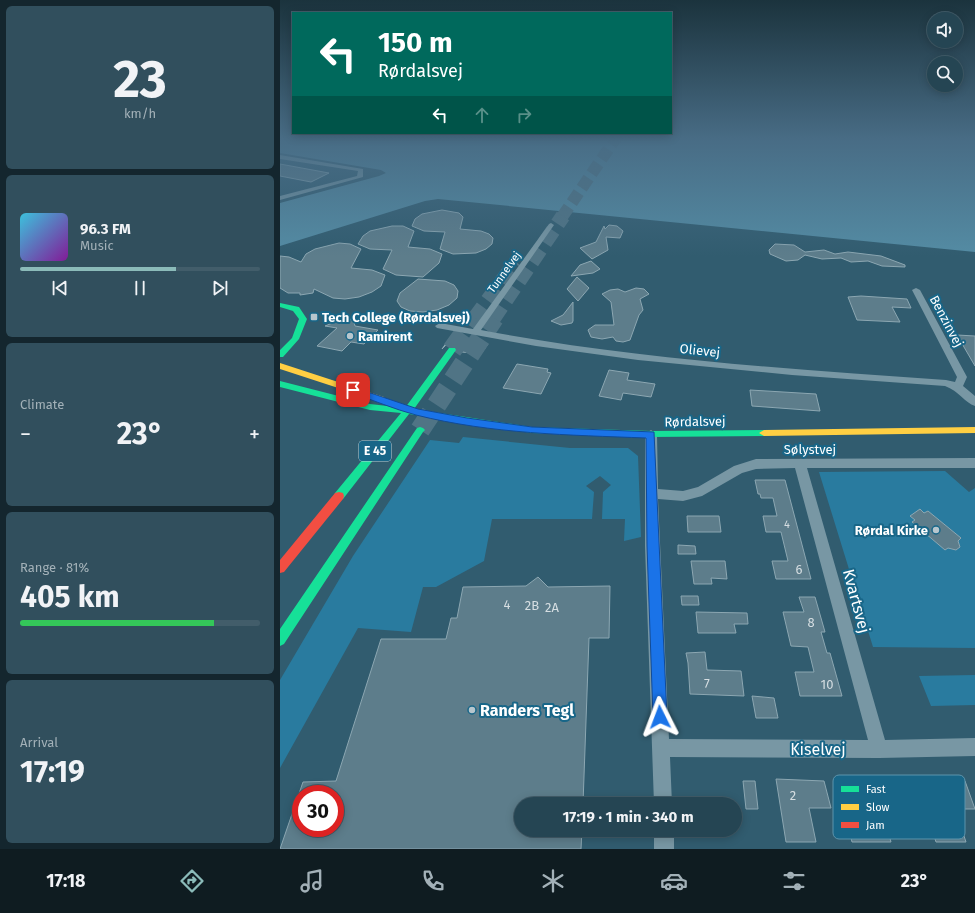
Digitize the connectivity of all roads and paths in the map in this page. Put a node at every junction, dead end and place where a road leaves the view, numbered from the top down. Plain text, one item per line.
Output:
1 (360, 178) edge
2 (280, 198) edge
3 (551, 226) dead end
4 (916, 290) dead end
5 (280, 305) edge
6 (440, 326) dead end
7 (475, 332) junction
8 (298, 334) junction
9 (280, 343) edge
10 (452, 350) tunnel mouth
11 (280, 355) edge
12 (280, 366) edge
13 (280, 375) edge
14 (328, 382) junction
15 (280, 384) edge
16 (958, 386) junction
17 (975, 402) edge
18 (417, 412) junction
19 (420, 430) tunnel mouth
20 (975, 430) edge
21 (651, 434) junction
22 (975, 463) edge
23 (800, 464) junction
24 (652, 494) junction
25 (295, 549) junction
26 (280, 564) edge
27 (280, 568) edge
28 (280, 640) edge
29 (975, 747) edge
30 (661, 748) junction
31 (879, 749) junction
32 (663, 797) edge
33 (664, 837) edge
34 (664, 849) edge

1 - 2 street
3 - 7 street, Tunnelvej
4 - 16 street, Benzinvej
5 - 8 main road
6 - 7 street, Olievej
7 - 16 street, Olievej
8 - 9 main road
8 - 11 main road
10 - 25 main road, E 45
12 - 14 main road, Rørdalsvej
13 - 14 main road
14 - 18 main road, Rørdalsvej
15 - 18 main road, Rørdalsvej
16 - 17 street
18 - 21 main road, Rørdalsvej
19 - 28 main road, E 45
20 - 21 main road, Rørdalsvej
21 - 24 street
22 - 23 street, Sølystvej
23 - 24 street, Sølystvej
23 - 31 street, Kvartsvej
24 - 30 street
25 - 26 main road
25 - 27 main road, E 45
29 - 31 street, Kiselvej
30 - 31 street, Kiselvej
30 - 32 street
33 - 34 street

